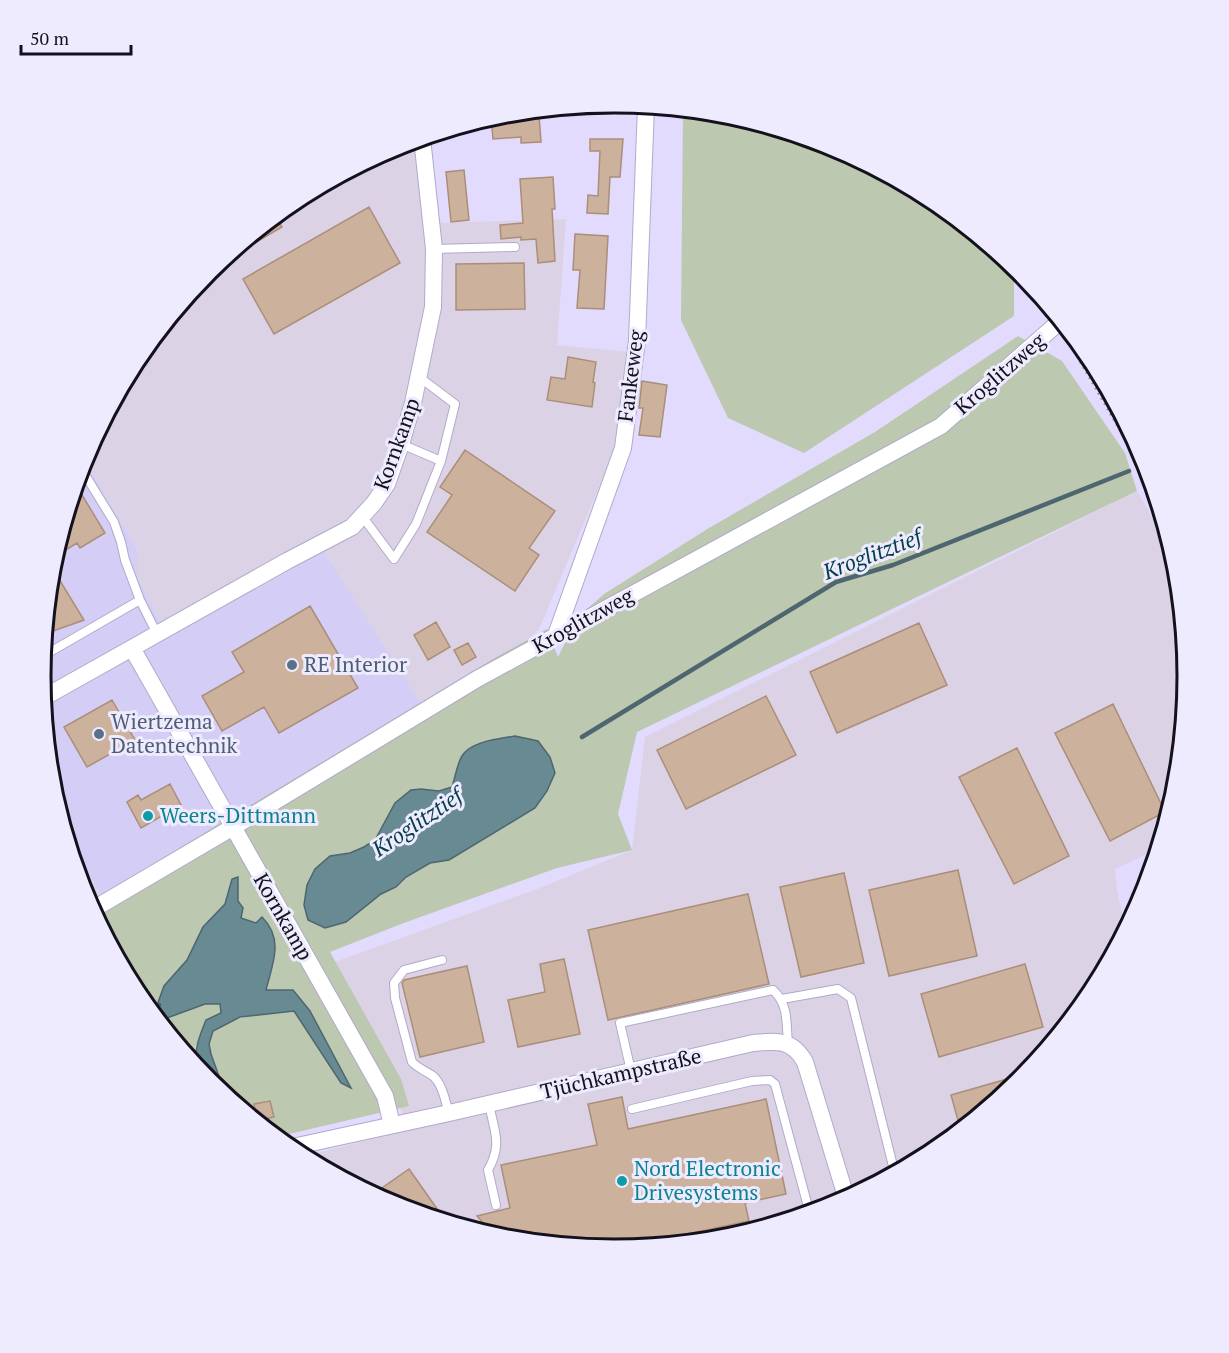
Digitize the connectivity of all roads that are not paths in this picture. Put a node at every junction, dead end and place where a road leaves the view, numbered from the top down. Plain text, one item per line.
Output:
1 (646, 114) edge
2 (423, 147) edge
3 (515, 247) dead end
4 (434, 249) junction
5 (1053, 323) edge
6 (419, 377) junction
7 (401, 444) junction
8 (441, 461) junction
9 (87, 478) edge
10 (362, 516) junction
11 (140, 600) junction
12 (157, 634) junction
13 (556, 636) junction
14 (132, 648) junction
15 (52, 651) edge
16 (51, 694) edge
17 (233, 827) junction
18 (100, 905) edge
19 (442, 960) dead end
20 (782, 999) junction
21 (788, 1044) junction
22 (631, 1071) junction
23 (489, 1104) junction
24 (632, 1109) dead end
25 (448, 1113) junction
26 (392, 1125) junction
27 (301, 1145) edge
28 (893, 1167) edge
29 (845, 1190) edge
30 (496, 1205) dead end
31 (808, 1206) edge

1 - 13 street, Fankeweg
2 - 4 street, Kornkamp
3 - 4 lane
4 - 6 street, Kornkamp
5 - 13 street, Kroglitzweg
6 - 7 street, Kornkamp
6 - 8 lane
7 - 8 lane
7 - 10 street, Kornkamp
8 - 10 lane
9 - 11 lane
10 - 12 street, Kornkamp
11 - 12 lane
11 - 15 lane
12 - 14 street, Kornkamp
13 - 17 street, Kroglitzweg
14 - 16 street, Kornkamp
14 - 17 street, Kornkamp
17 - 18 street, Kroglitzweg
17 - 26 street, Kornkamp
19 - 25 lane
20 - 21 lane
20 - 22 lane
20 - 28 lane
21 - 22 street, Tjüchkampstraße
21 - 29 street
22 - 23 street, Tjüchkampstraße
23 - 25 street, Tjüchkampstraße
23 - 30 lane
24 - 31 lane
25 - 26 street, Tjüchkampstraße
26 - 27 street, Tjüchkampstraße

